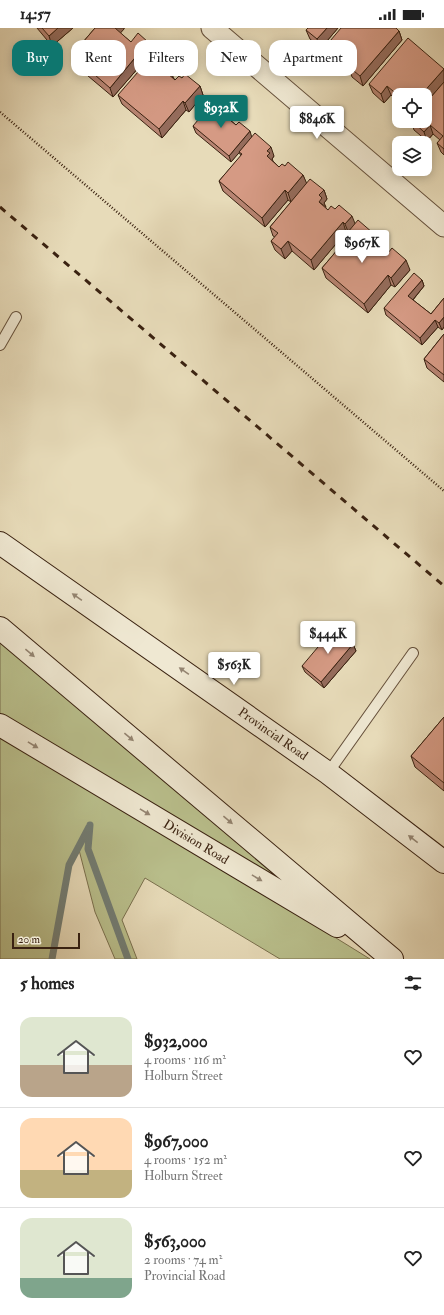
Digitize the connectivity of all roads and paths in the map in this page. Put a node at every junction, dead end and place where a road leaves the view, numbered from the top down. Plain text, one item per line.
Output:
1 (212, 28) edge
2 (0, 112) edge
3 (444, 226) edge
4 (16, 317) dead end
5 (0, 345) edge
6 (444, 491) edge
7 (0, 543) edge
8 (0, 628) edge
9 (413, 653) dead end
10 (0, 725) edge
11 (328, 773) junction
12 (444, 862) edge
13 (392, 959) edge

1 - 3 street
2 - 6 path
4 - 5 lane
11 -> 7 main road, Provincial Road
8 -> 13 main road
9 - 11 lane
10 -> 13 main road, Division Road
12 -> 11 main road, Provincial Road

